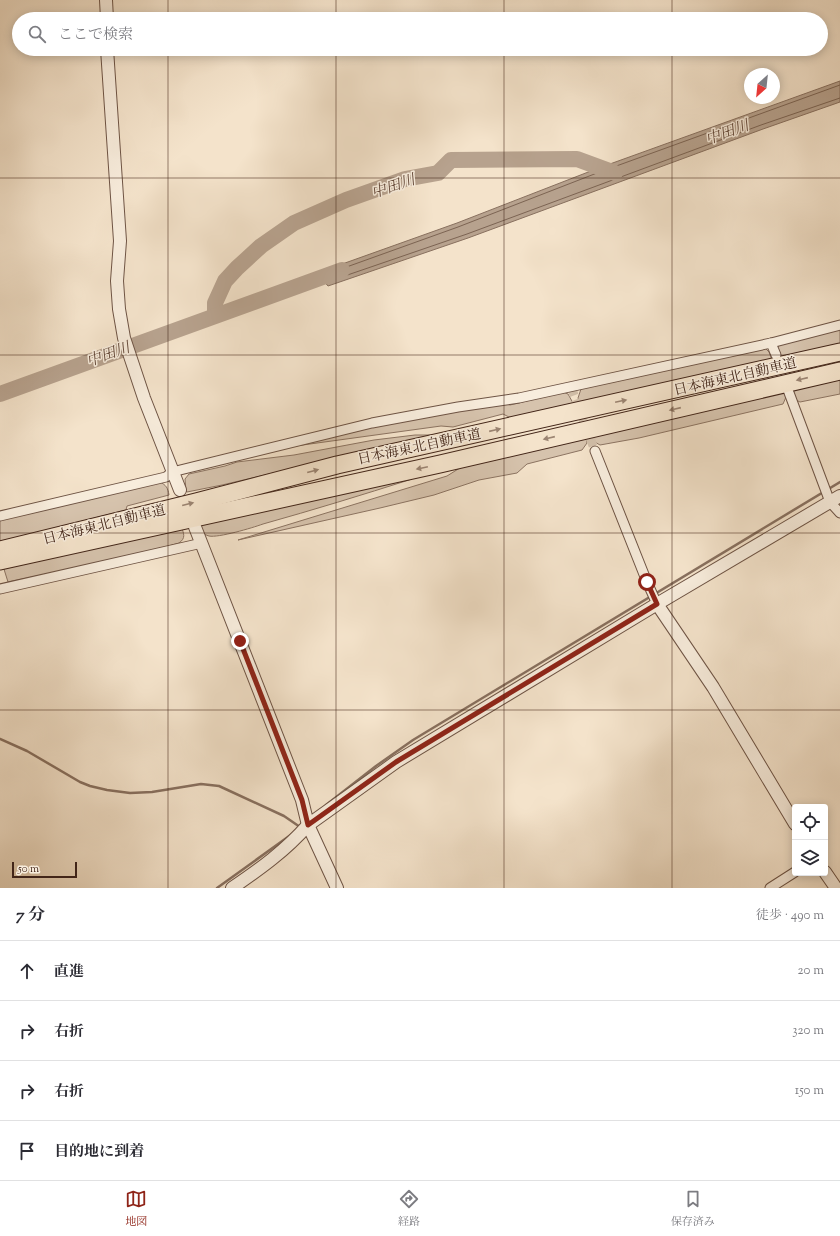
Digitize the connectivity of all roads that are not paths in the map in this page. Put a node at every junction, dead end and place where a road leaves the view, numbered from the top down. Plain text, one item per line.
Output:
1 (106, 0) edge
2 (107, 12) edge
3 (107, 56) edge
4 (840, 325) edge
5 (771, 343) junction
6 (840, 352) edge
7 (776, 355) dead end
8 (840, 371) edge
9 (788, 390) dead end
10 (595, 451) tunnel mouth
11 (172, 472) junction
12 (180, 490) dead end
13 (835, 499) edge
14 (840, 513) edge
15 (0, 516) edge
16 (196, 527) dead end
17 (202, 543) junction
18 (0, 550) edge
19 (0, 561) edge
20 (0, 589) edge
21 (657, 604) junction
22 (792, 819) edge
23 (308, 825) junction
24 (792, 874) edge
25 (828, 876) edge
26 (232, 888) edge
27 (337, 888) edge
28 (770, 888) edge
29 (836, 888) edge

1 - 2 street
3 - 11 street
4 - 5 street
5 - 7 street
5 - 11 street
18 -> 6 highway, 日本海東北自動車道
8 -> 19 highway, 日本海東北自動車道
9 - 13 street
10 - 21 street
11 - 12 street
11 - 15 street
13 - 14 street
13 - 21 street
16 - 17 street
17 - 20 street
17 - 23 street
21 - 22 street
21 - 23 street
23 - 26 street
23 - 27 street
24 - 28 street
25 - 29 street

